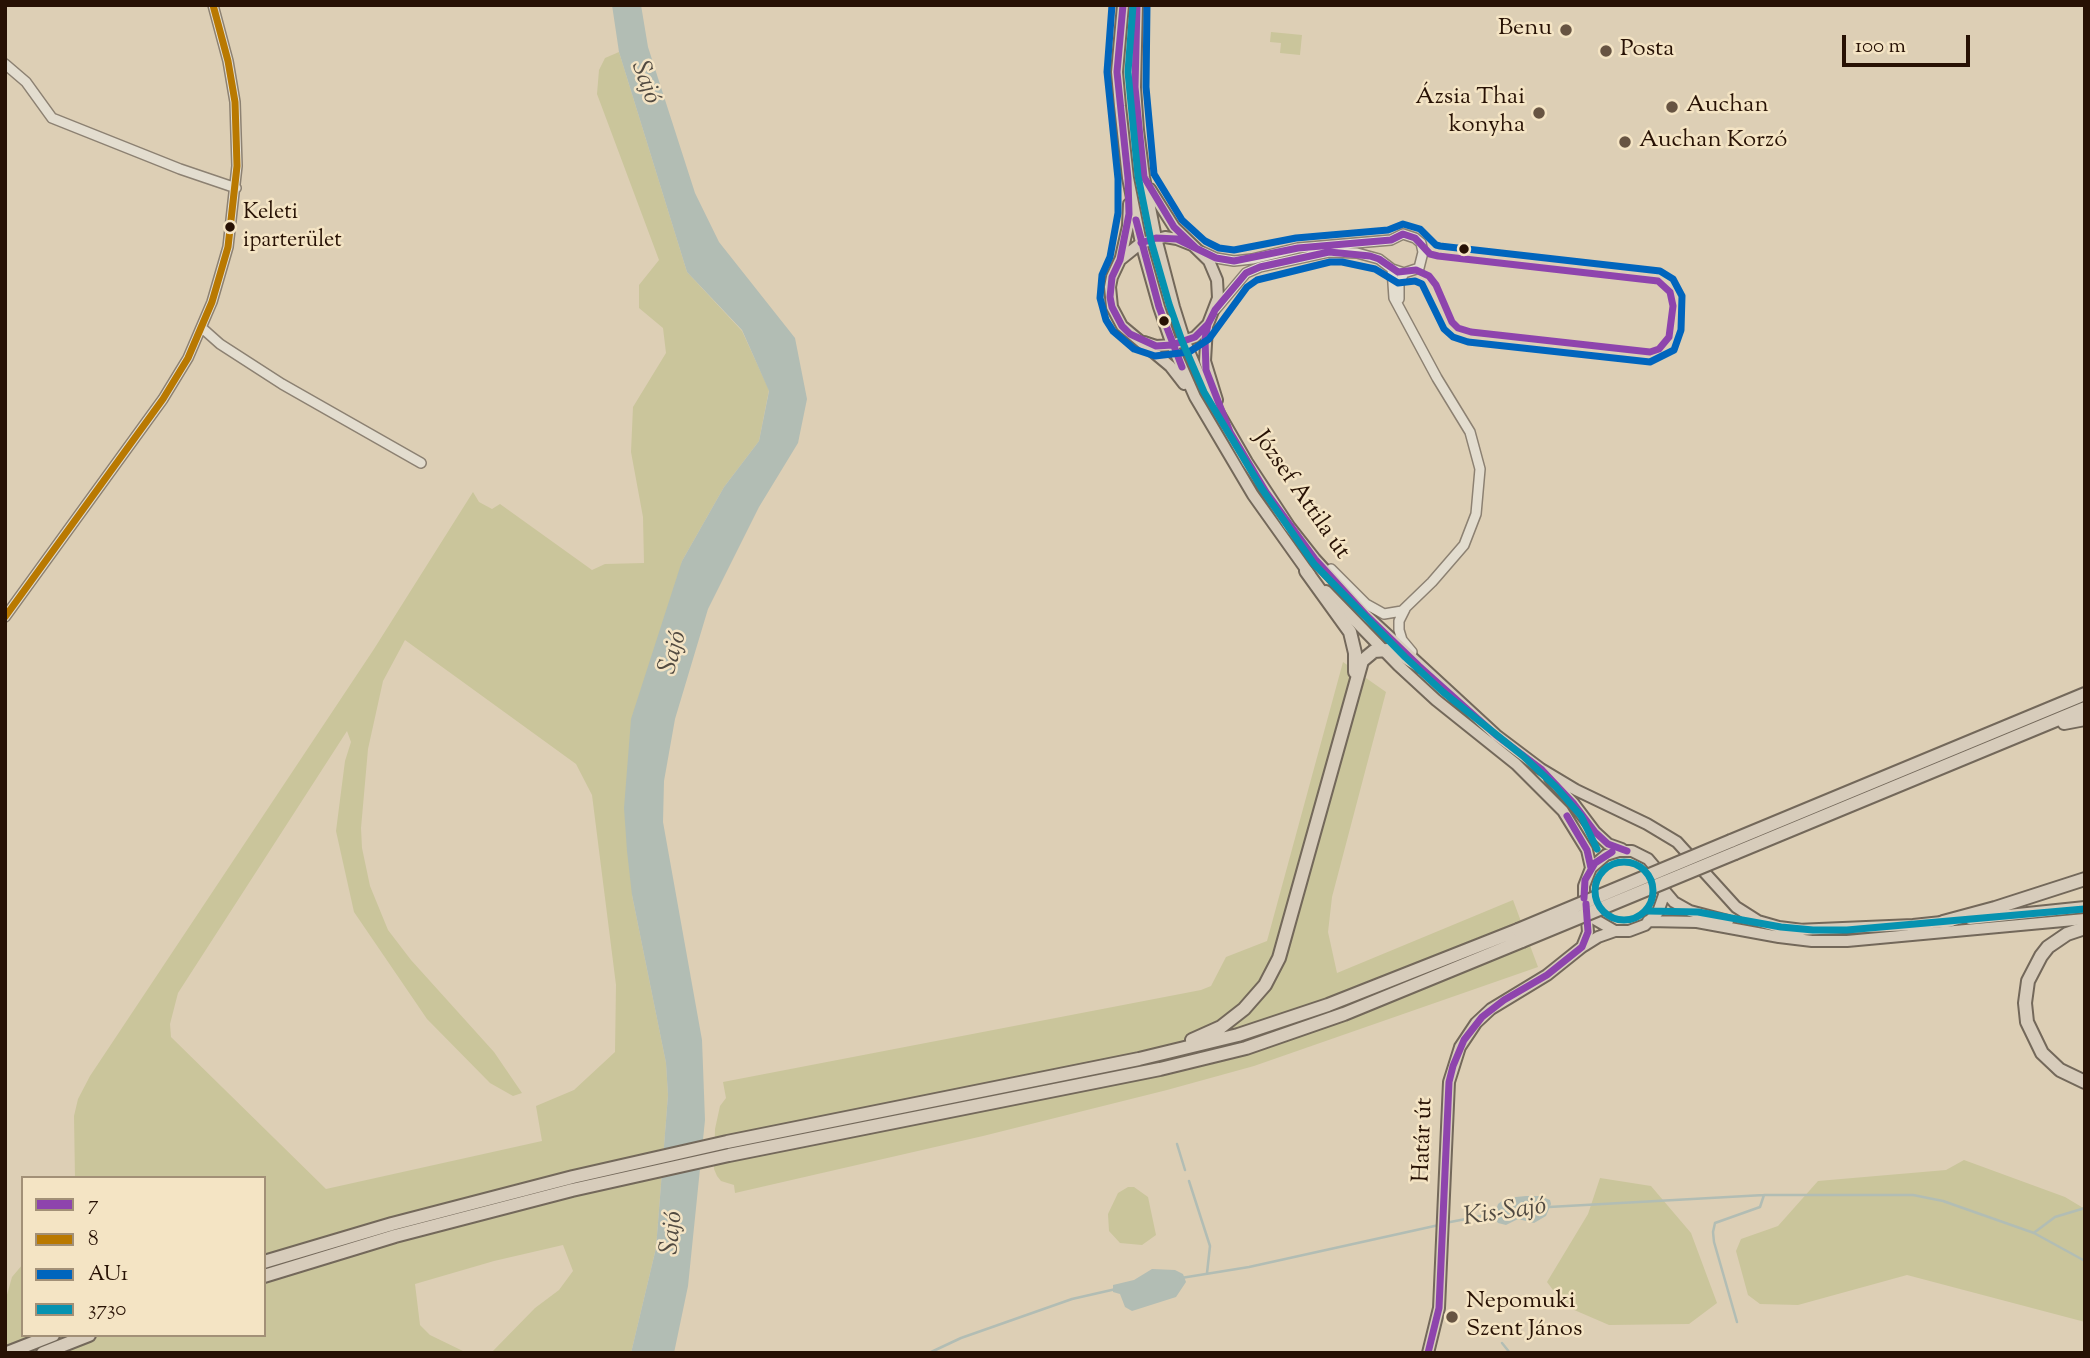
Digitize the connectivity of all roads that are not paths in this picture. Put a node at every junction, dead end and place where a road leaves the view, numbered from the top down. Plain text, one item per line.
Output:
1 (213, 5) edge
2 (1123, 5) edge
3 (1137, 5) edge
4 (5, 64) edge
5 (1144, 177) junction
6 (1128, 178) junction
7 (236, 188) junction
8 (1156, 238) junction
9 (1391, 240) junction
10 (1141, 243) junction
11 (1196, 248) junction
12 (1120, 260) junction
13 (1389, 266) junction
14 (1404, 273) junction
15 (1215, 310) junction
16 (1401, 311) junction
17 (1208, 324) junction
18 (202, 328) junction
19 (1139, 340) junction
20 (1185, 342) junction
21 (1172, 345) junction
22 (1195, 397) junction
23 (1230, 432) junction
24 (421, 463) dead end
25 (1315, 559) junction
26 (1306, 571) junction
27 (1405, 607) junction
28 (5, 617) edge
29 (1382, 650) junction
30 (1419, 666) junction
31 (1354, 683) junction
32 (2085, 694) edge
33 (1454, 698) junction
34 (2085, 708) edge
35 (2085, 719) edge
36 (2033, 730) junction
37 (1541, 769) junction
38 (1733, 847) junction
39 (1627, 851) junction
40 (1591, 868) junction
41 (2085, 879) edge
42 (1664, 889) junction
43 (1586, 904) junction
44 (2085, 907) edge
45 (2085, 919) edge
46 (1648, 921) junction
47 (1943, 922) junction
48 (2085, 928) edge
49 (1803, 930) junction
50 (1615, 931) junction
51 (1520, 935) junction
52 (1582, 947) junction
53 (1139, 1059) junction
54 (2085, 1082) edge
55 (728, 1148) junction
56 (572, 1183) junction
57 (266, 1261) edge
58 (266, 1275) edge
59 (48, 1337) edge
60 (84, 1337) edge
61 (7, 1353) edge
62 (43, 1353) edge
63 (1427, 1353) edge

1 - 7 street
2 - 6 main road, József Attila út
3 - 5 main road, József Attila út
4 - 7 street
5 - 8 main road, József Attila út
5 - 11 main road
6 - 10 main road, József Attila út
6 - 12 main road
7 - 18 street
8 - 10 main road
8 - 11 main road
8 - 20 main road, József Attila út
9 - 11 street
9 - 13 street
9 - 14 street
10 - 12 main road
10 - 21 main road, József Attila út
11 - 15 main road
12 - 19 main road
13 - 14 street
13 - 15 street
13 - 16 street
14 - 16 street
15 - 17 main road
16 - 27 street
17 - 20 main road
17 - 23 main road
18 - 24 street
18 - 28 street
19 - 21 main road
19 - 22 main road
20 - 21 main road
20 - 23 main road, József Attila út
21 - 22 main road, József Attila út
22 - 26 main road, József Attila út
23 - 25 main road, József Attila út
25 - 27 street
25 - 30 main road, József Attila út
26 - 29 main road, József Attila út
26 - 31 highway
27 - 33 street
29 - 30 highway
29 - 31 highway
29 - 40 main road, József Attila út
30 - 33 main road, József Attila út
31 - 53 highway
32 - 38 highway
33 - 37 main road, József Attila út
34 - 36 highway
35 - 36 highway
36 - 38 highway
37 - 39 main road
37 - 49 main road
38 - 51 highway, bridge
39 - 40 main road
39 - 42 main road
40 - 43 main road
41 - 47 highway
42 - 46 main road
42 - 49 main road
43 - 50 main road
43 - 52 main road
44 - 47 main road
45 - 46 main road
46 - 50 main road
47 - 49 main road
48 - 54 highway
50 - 52 main road, Határ út
51 - 53 highway
51 - 55 highway
52 - 63 main road, Határ út
53 - 55 highway
55 - 56 highway
56 - 57 highway
56 - 58 highway
59 - 61 highway
60 - 62 highway

